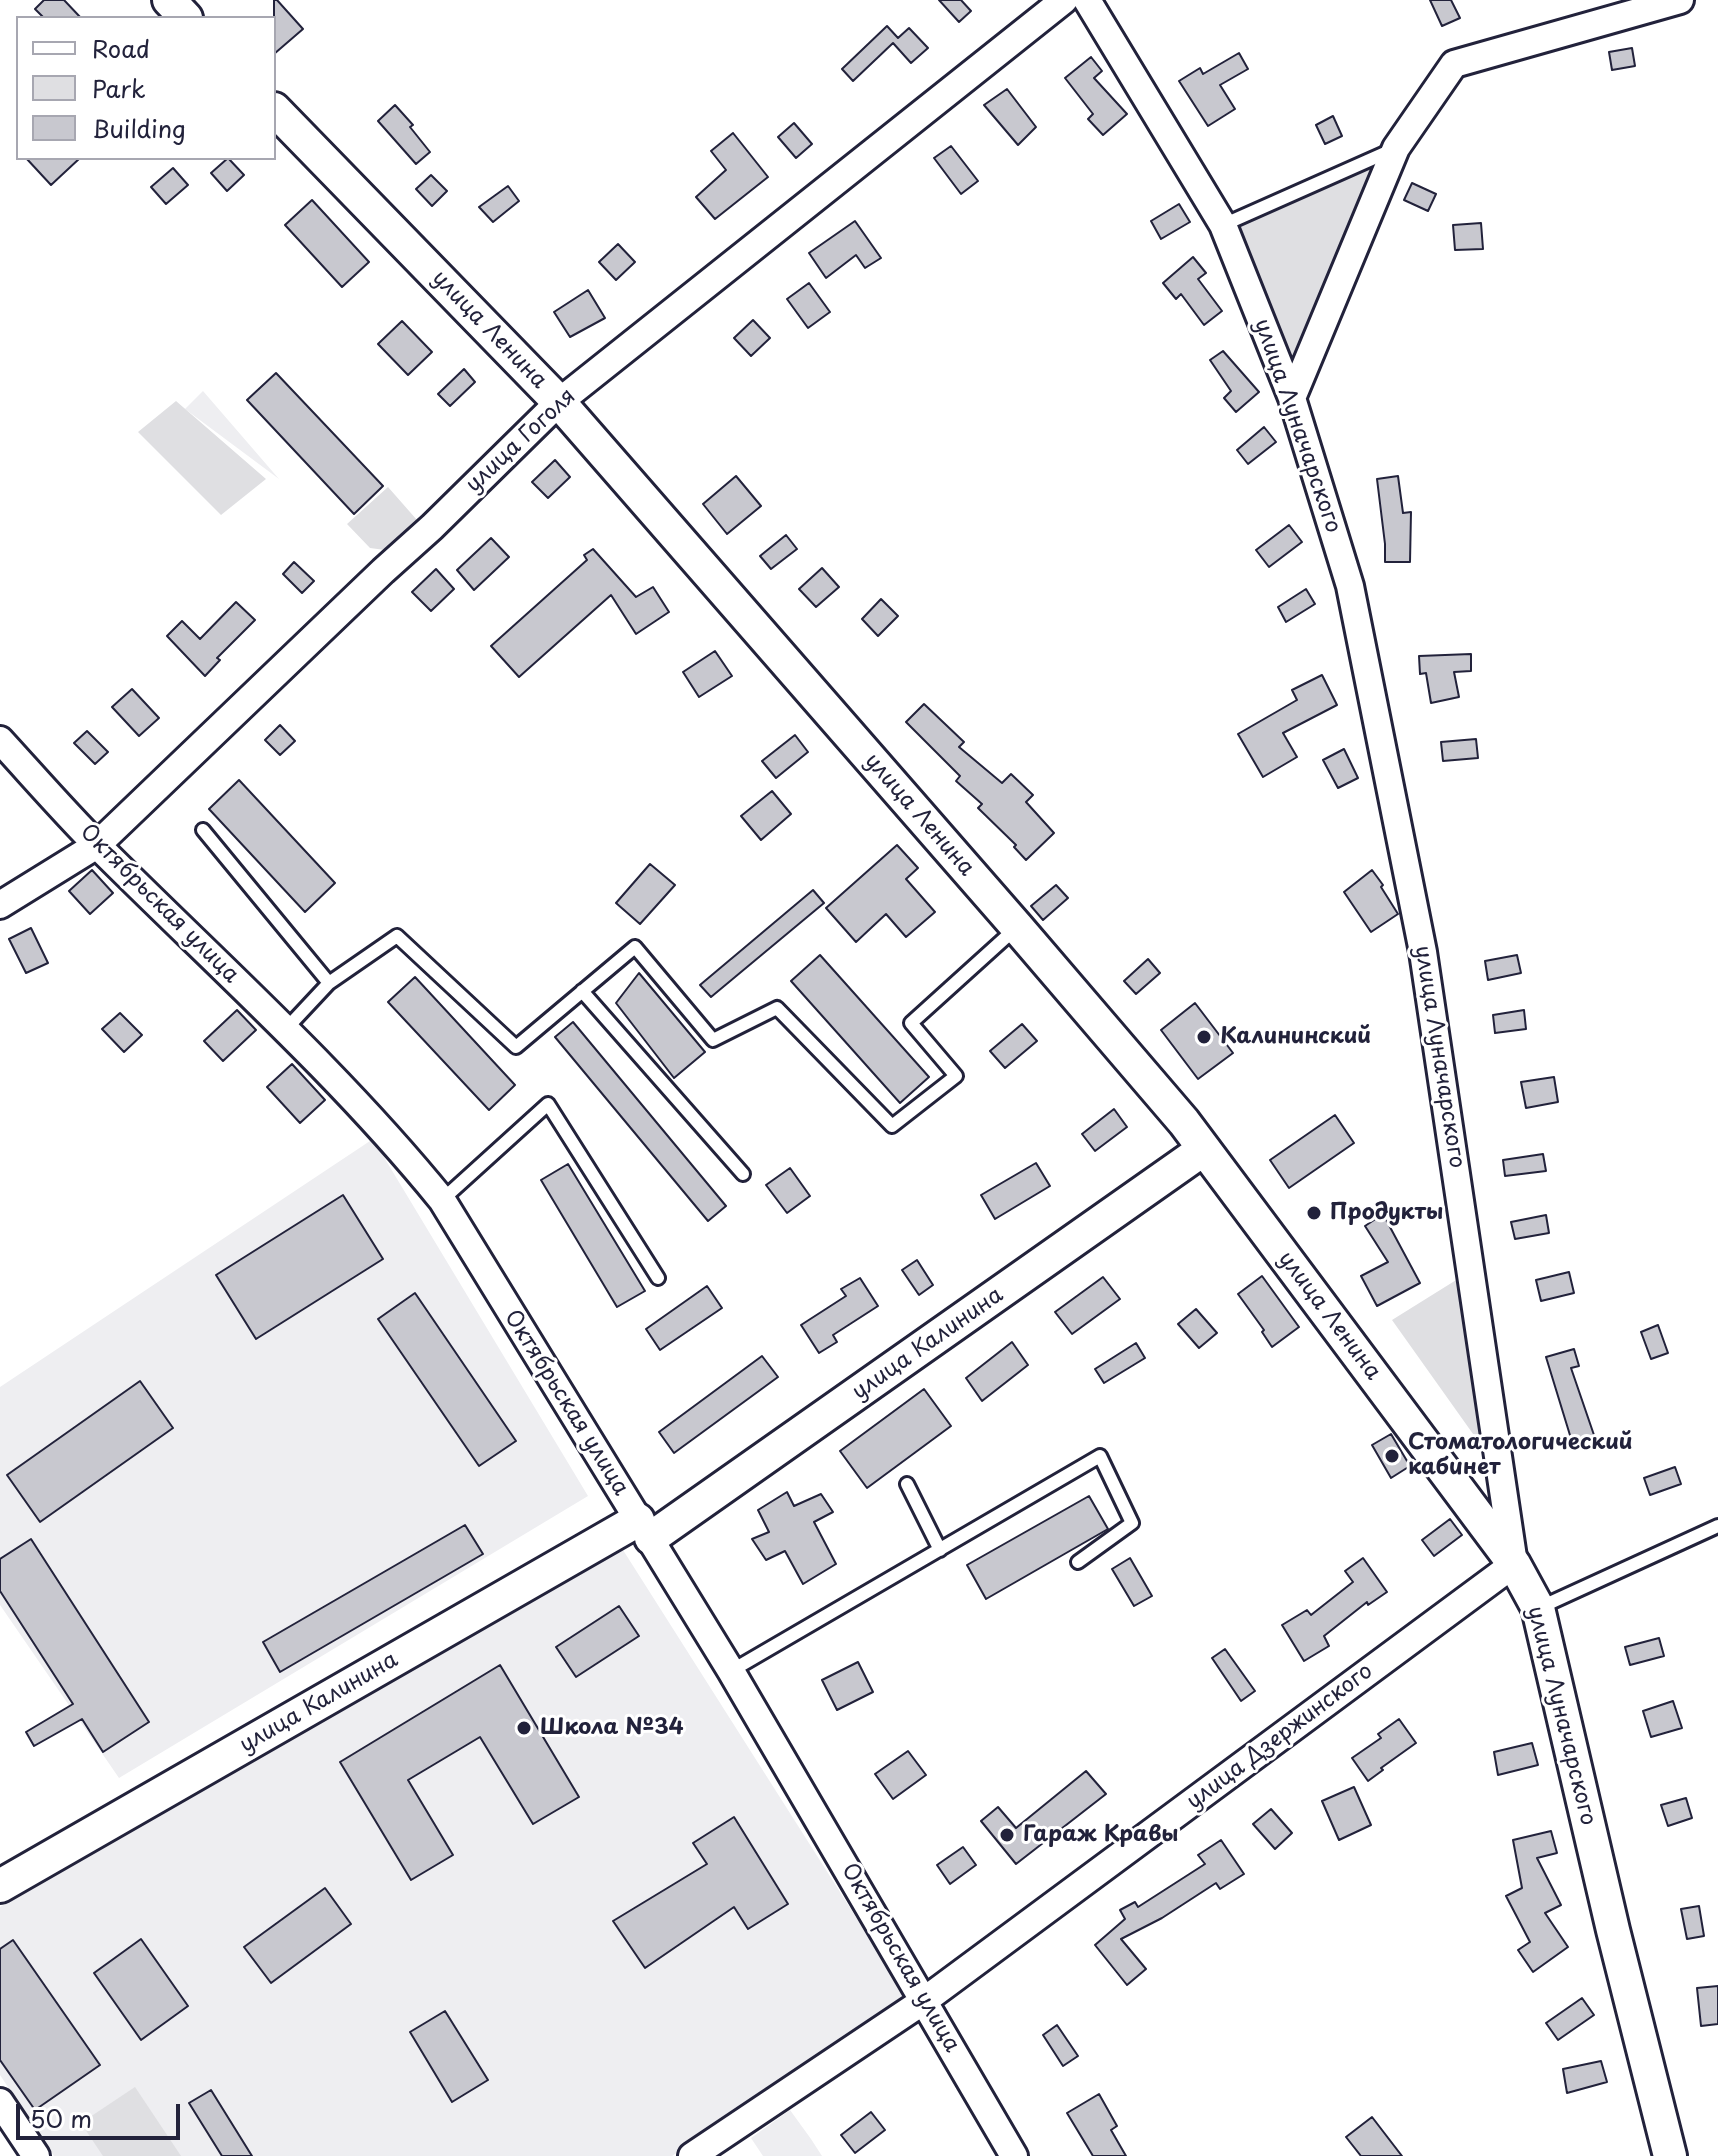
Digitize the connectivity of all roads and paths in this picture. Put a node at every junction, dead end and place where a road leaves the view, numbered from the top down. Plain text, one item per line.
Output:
1 (169, 0) edge
2 (1064, 0) edge
3 (1087, 0) edge
4 (1680, 0) edge
5 (184, 16) edge
6 (276, 111) edge
7 (1396, 148) junction
8 (1223, 225) junction
9 (1292, 398) junction
10 (559, 402) junction
11 (0, 740) edge
12 (203, 830) dead end
13 (97, 845) junction
14 (0, 905) edge
15 (1017, 927) junction
16 (329, 983) junction
17 (582, 991) junction
18 (286, 1029) junction
19 (1204, 1149) junction
20 (743, 1174) dead end
21 (442, 1200) junction
22 (658, 1278) dead end
23 (907, 1484) dead end
24 (1718, 1526) edge
25 (644, 1529) junction
26 (940, 1550) junction
27 (1078, 1562) dead end
28 (1514, 1564) junction
29 (1538, 1608) junction
30 (731, 1671) junction
31 (0, 1886) edge
32 (925, 2000) junction
33 (0, 2102) edge
34 (36, 2156) edge
35 (692, 2156) edge
36 (1014, 2156) edge
37 (1670, 2156) edge

1 - 5 street
2 - 10 street, улица Гоголя
3 - 8 street, улица Луначарского
4 - 7 street
6 - 10 street, улица Ленина
7 - 8 lane
7 - 9 street
8 - 9 street, улица Луначарского
9 - 28 street, улица Луначарского
10 - 13 street, улица Гоголя
10 - 15 street, улица Ленина
11 - 13 street, Октябрьская улица
12 - 16 lane
13 - 14 street, улица Гоголя
13 - 18 street, Октябрьская улица
15 - 17 lane
15 - 19 street, улица Ленина
16 - 17 lane
16 - 18 lane
17 - 20 lane
18 - 21 street, Октябрьская улица
19 - 25 street, улица Калинина
19 - 28 street, улица Ленина
21 - 22 lane
21 - 25 street, Октябрьская улица
23 - 26 lane
24 - 29 lane
25 - 30 street, Октябрьская улица
25 - 31 street, улица Калинина
26 - 27 lane
26 - 30 lane
28 - 29 street, улица Луначарского
28 - 32 street, улица Дзержинского
29 - 37 street, улица Луначарского
30 - 32 street, Октябрьская улица
32 - 35 street, улица Дзержинского
32 - 36 street, Октябрьская улица
33 - 34 street

